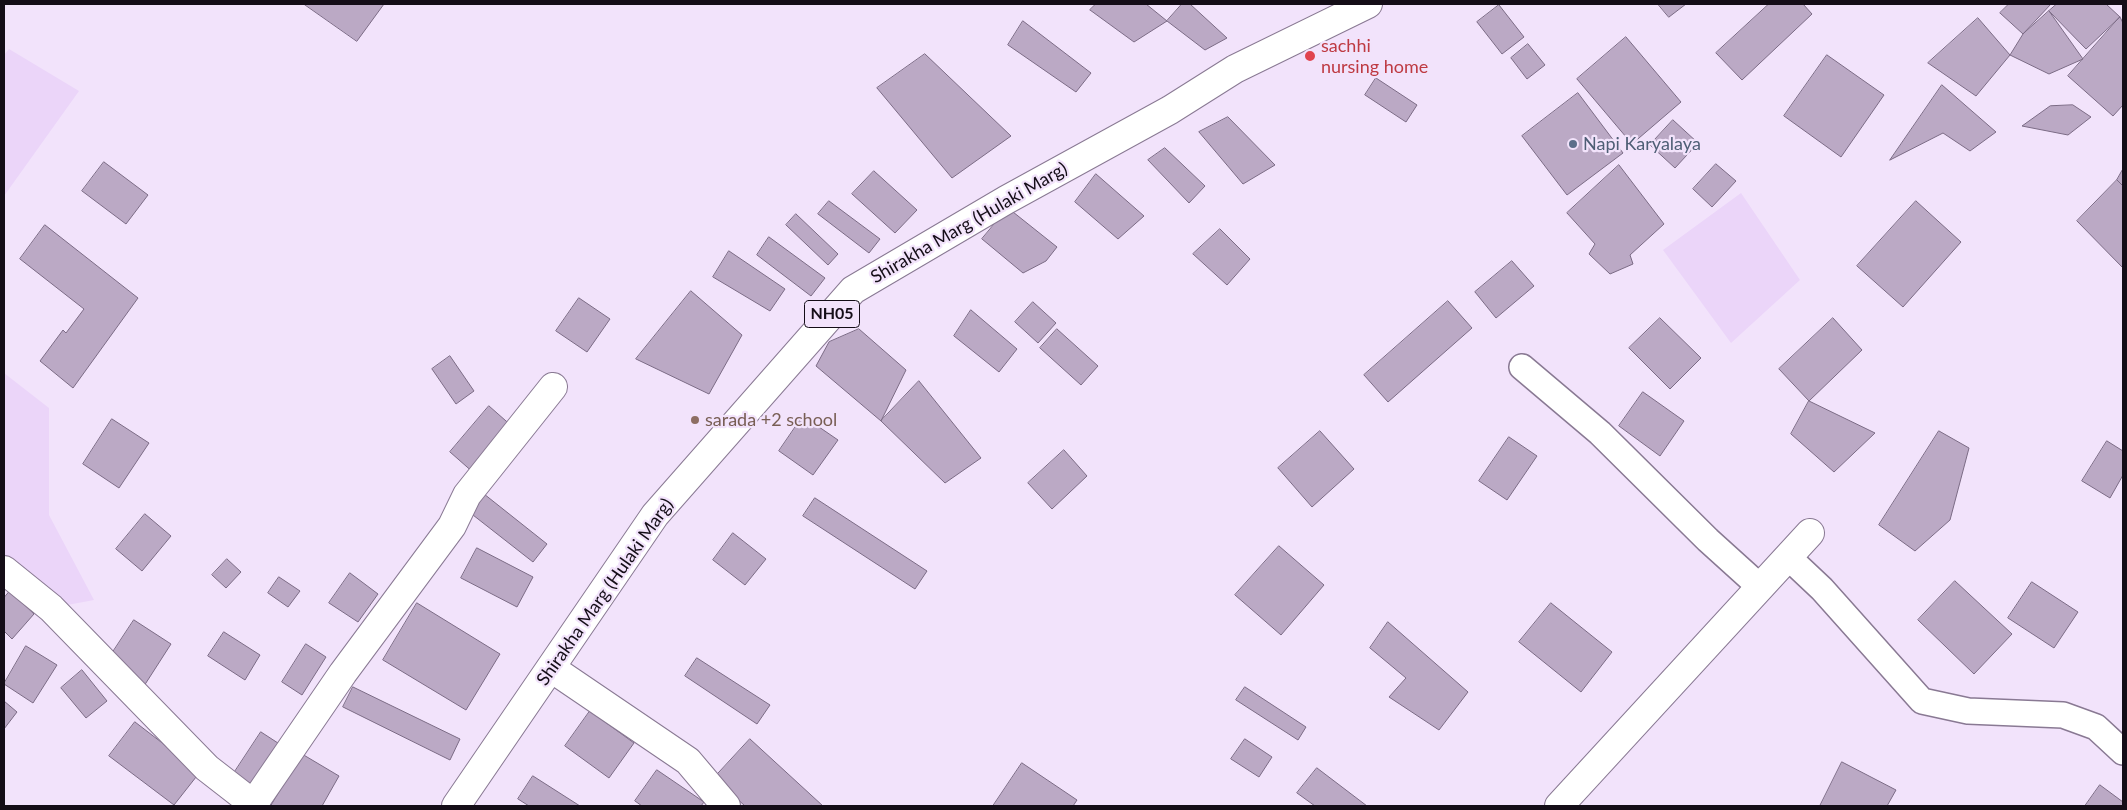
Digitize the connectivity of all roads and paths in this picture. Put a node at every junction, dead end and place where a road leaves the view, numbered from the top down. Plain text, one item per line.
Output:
1 (1368, 4) edge
2 (1522, 367) dead end
3 (553, 387) dead end
4 (1810, 533) dead end
5 (1788, 558) junction
6 (4, 570) edge
7 (1760, 587) junction
8 (551, 668) junction
9 (2123, 752) edge
10 (254, 806) edge
11 (456, 806) edge
12 (726, 806) edge
13 (1559, 806) edge

1 - 8 street, Shirakha Marg (Hulaki Marg) / NH05
2 - 7 street
3 - 10 street
4 - 5 street
5 - 7 street
5 - 9 street
6 - 10 street
7 - 13 street
8 - 11 street, Shirakha Marg (Hulaki Marg) / NH05
8 - 12 street

